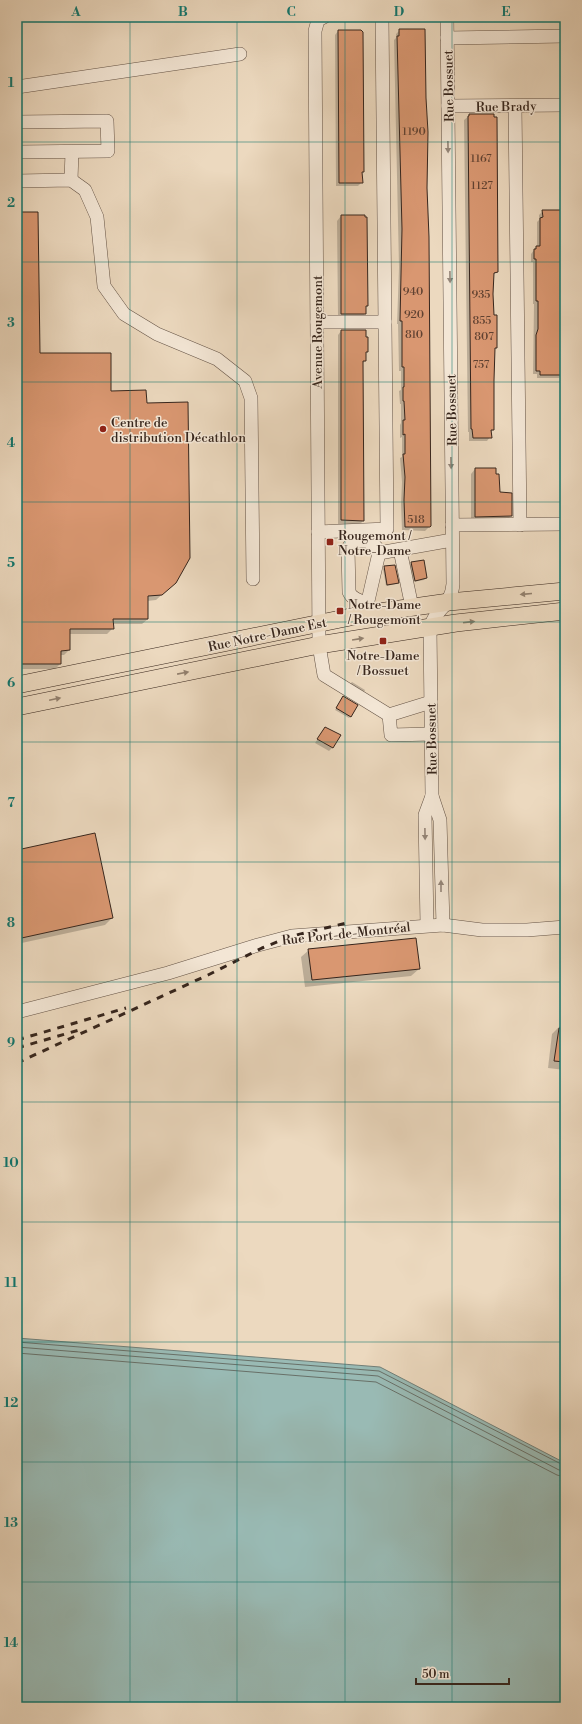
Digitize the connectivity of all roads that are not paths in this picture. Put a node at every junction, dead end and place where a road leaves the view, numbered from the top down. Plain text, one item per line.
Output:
1 (382, 17) edge
2 (447, 17) edge
3 (321, 19) edge
4 (565, 36) edge
5 (447, 38) junction
6 (240, 54) dead end
7 (17, 87) edge
8 (565, 105) edge
9 (448, 106) junction
10 (515, 106) junction
11 (17, 122) edge
12 (17, 152) edge
13 (72, 152) junction
14 (71, 180) junction
15 (17, 181) edge
16 (317, 322) junction
17 (385, 322) junction
18 (565, 524) edge
19 (452, 525) junction
20 (520, 525) junction
21 (318, 532) junction
22 (452, 540) junction
23 (400, 550) junction
24 (379, 554) junction
25 (253, 579) dead end
26 (565, 591) edge
27 (449, 602) junction
28 (412, 607) junction
29 (366, 609) junction
30 (565, 611) edge
31 (319, 623) junction
32 (430, 628) junction
33 (319, 645) junction
34 (112, 667) junction
35 (17, 685) edge
36 (116, 686) junction
37 (431, 702) junction
38 (17, 707) edge
39 (389, 715) junction
40 (431, 734) junction
41 (432, 796) junction
42 (427, 925) junction
43 (443, 925) junction
44 (565, 927) edge
45 (17, 1012) edge

1 - 17 street
2 - 5 street, Rue Bossuet
3 - 16 street, Avenue Rougemont
4 - 5 street
5 - 9 street, Rue Bossuet
6 - 7 street
8 - 10 street, Rue Brady
9 - 10 street, Rue Brady
9 -> 19 street, Rue Bossuet
10 - 20 street
11 - 13 street
12 - 13 street
13 - 14 street
14 - 15 street
14 - 25 street
16 - 17 street
16 - 21 street, Avenue Rougemont
17 - 21 street
18 - 20 street
19 - 20 street
19 - 22 street, Rue Bossuet
21 - 31 street, Avenue Rougemont
22 - 23 street
22 - 27 street, Rue Bossuet
23 - 24 street
23 - 28 street
24 - 29 street
24 - 29 street
26 -> 27 main road, Rue Notre-Dame Est
27 - 28 main road, Rue Notre-Dame Est
27 - 32 street, Rue Bossuet
28 - 29 main road, Rue Notre-Dame Est
29 - 31 main road, Rue Notre-Dame Est
32 -> 30 main road, Rue Notre-Dame Est
31 - 33 street, Avenue Rougemont
31 - 34 main road, Rue Notre-Dame Est
33 -> 32 main road, Rue Notre-Dame Est
32 - 37 street, Rue Bossuet
36 -> 33 main road, Rue Notre-Dame Est
33 - 39 street, Avenue Rougemont
34 - 35 main road, Rue Notre-Dame Est
34 - 36 main road
38 -> 36 main road, Rue Notre-Dame Est
37 - 39 street
37 - 40 street, Rue Bossuet
39 - 40 street
40 - 41 street, Rue Bossuet
41 -> 42 street, Rue Bossuet
43 -> 41 street, Rue Bossuet
42 - 43 street, Rue Port-de-Montréal
42 - 45 street, Rue Port-de-Montréal
43 - 44 street, Rue Port-de-Montréal

